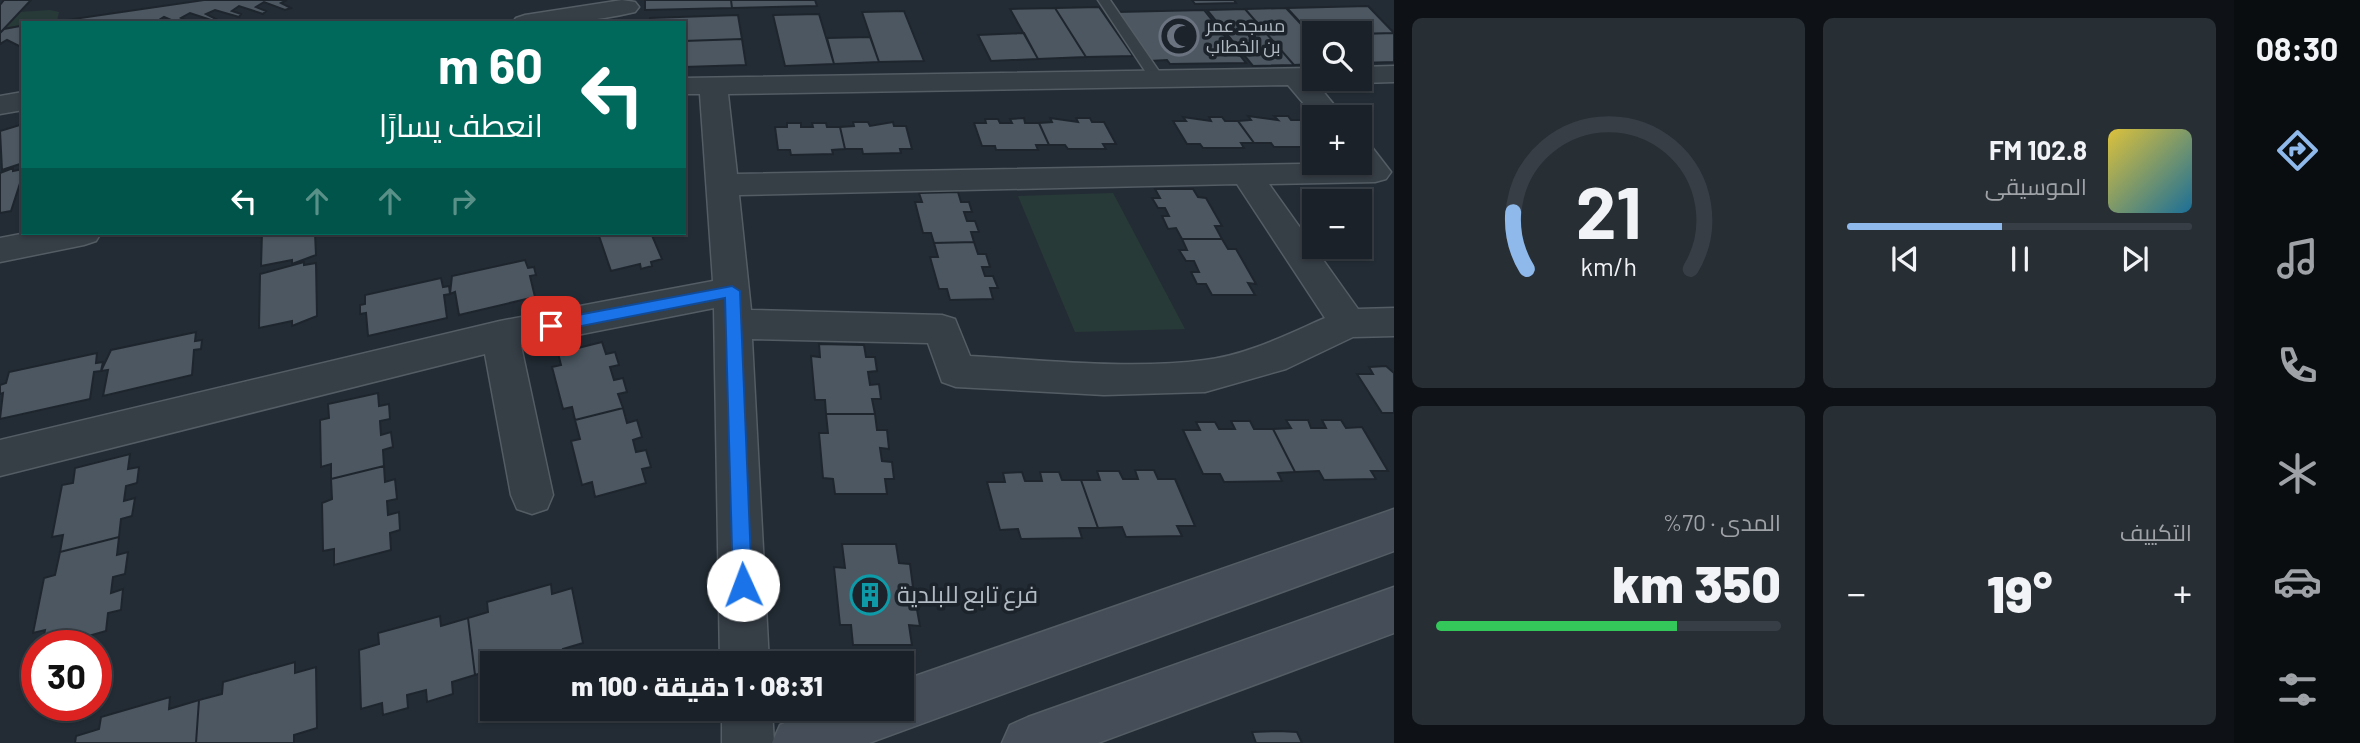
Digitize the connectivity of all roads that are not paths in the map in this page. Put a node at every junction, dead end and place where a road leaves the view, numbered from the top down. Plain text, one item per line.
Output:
1 (1104, 0) edge
2 (626, 10) edge
3 (541, 21) edge
4 (1394, 74) edge
5 (1372, 75) edge
6 (1302, 77) edge
7 (1158, 80) junction
8 (699, 86) edge
9 (21, 101) edge
10 (0, 105) edge
11 (1376, 173) edge
12 (1246, 174) junction
13 (724, 185) junction
14 (69, 235) edge
15 (0, 250) edge
16 (733, 308) junction
17 (1394, 322) edge
18 (1348, 323) junction
19 (500, 336) junction
20 (0, 457) edge
21 (532, 495) dead end
22 (1394, 530) edge
23 (1394, 610) edge
24 (745, 651) edge
25 (914, 701) edge
26 (747, 721) edge
27 (859, 721) edge
28 (748, 743) edge
29 (798, 743) edge
30 (1028, 743) edge

1 - 7 lane
2 - 3 street
4 - 5 street
6 - 7 street
7 - 8 street
8 - 13 street
9 - 10 street
11 - 12 street
12 - 13 street
12 - 18 street
13 - 16 street
14 - 15 street
16 - 18 street
16 - 19 street
16 - 24 street
17 - 18 street
19 - 20 street
19 - 21 street
22 - 25 main road
23 - 30 main road
26 - 28 street
27 - 29 main road

